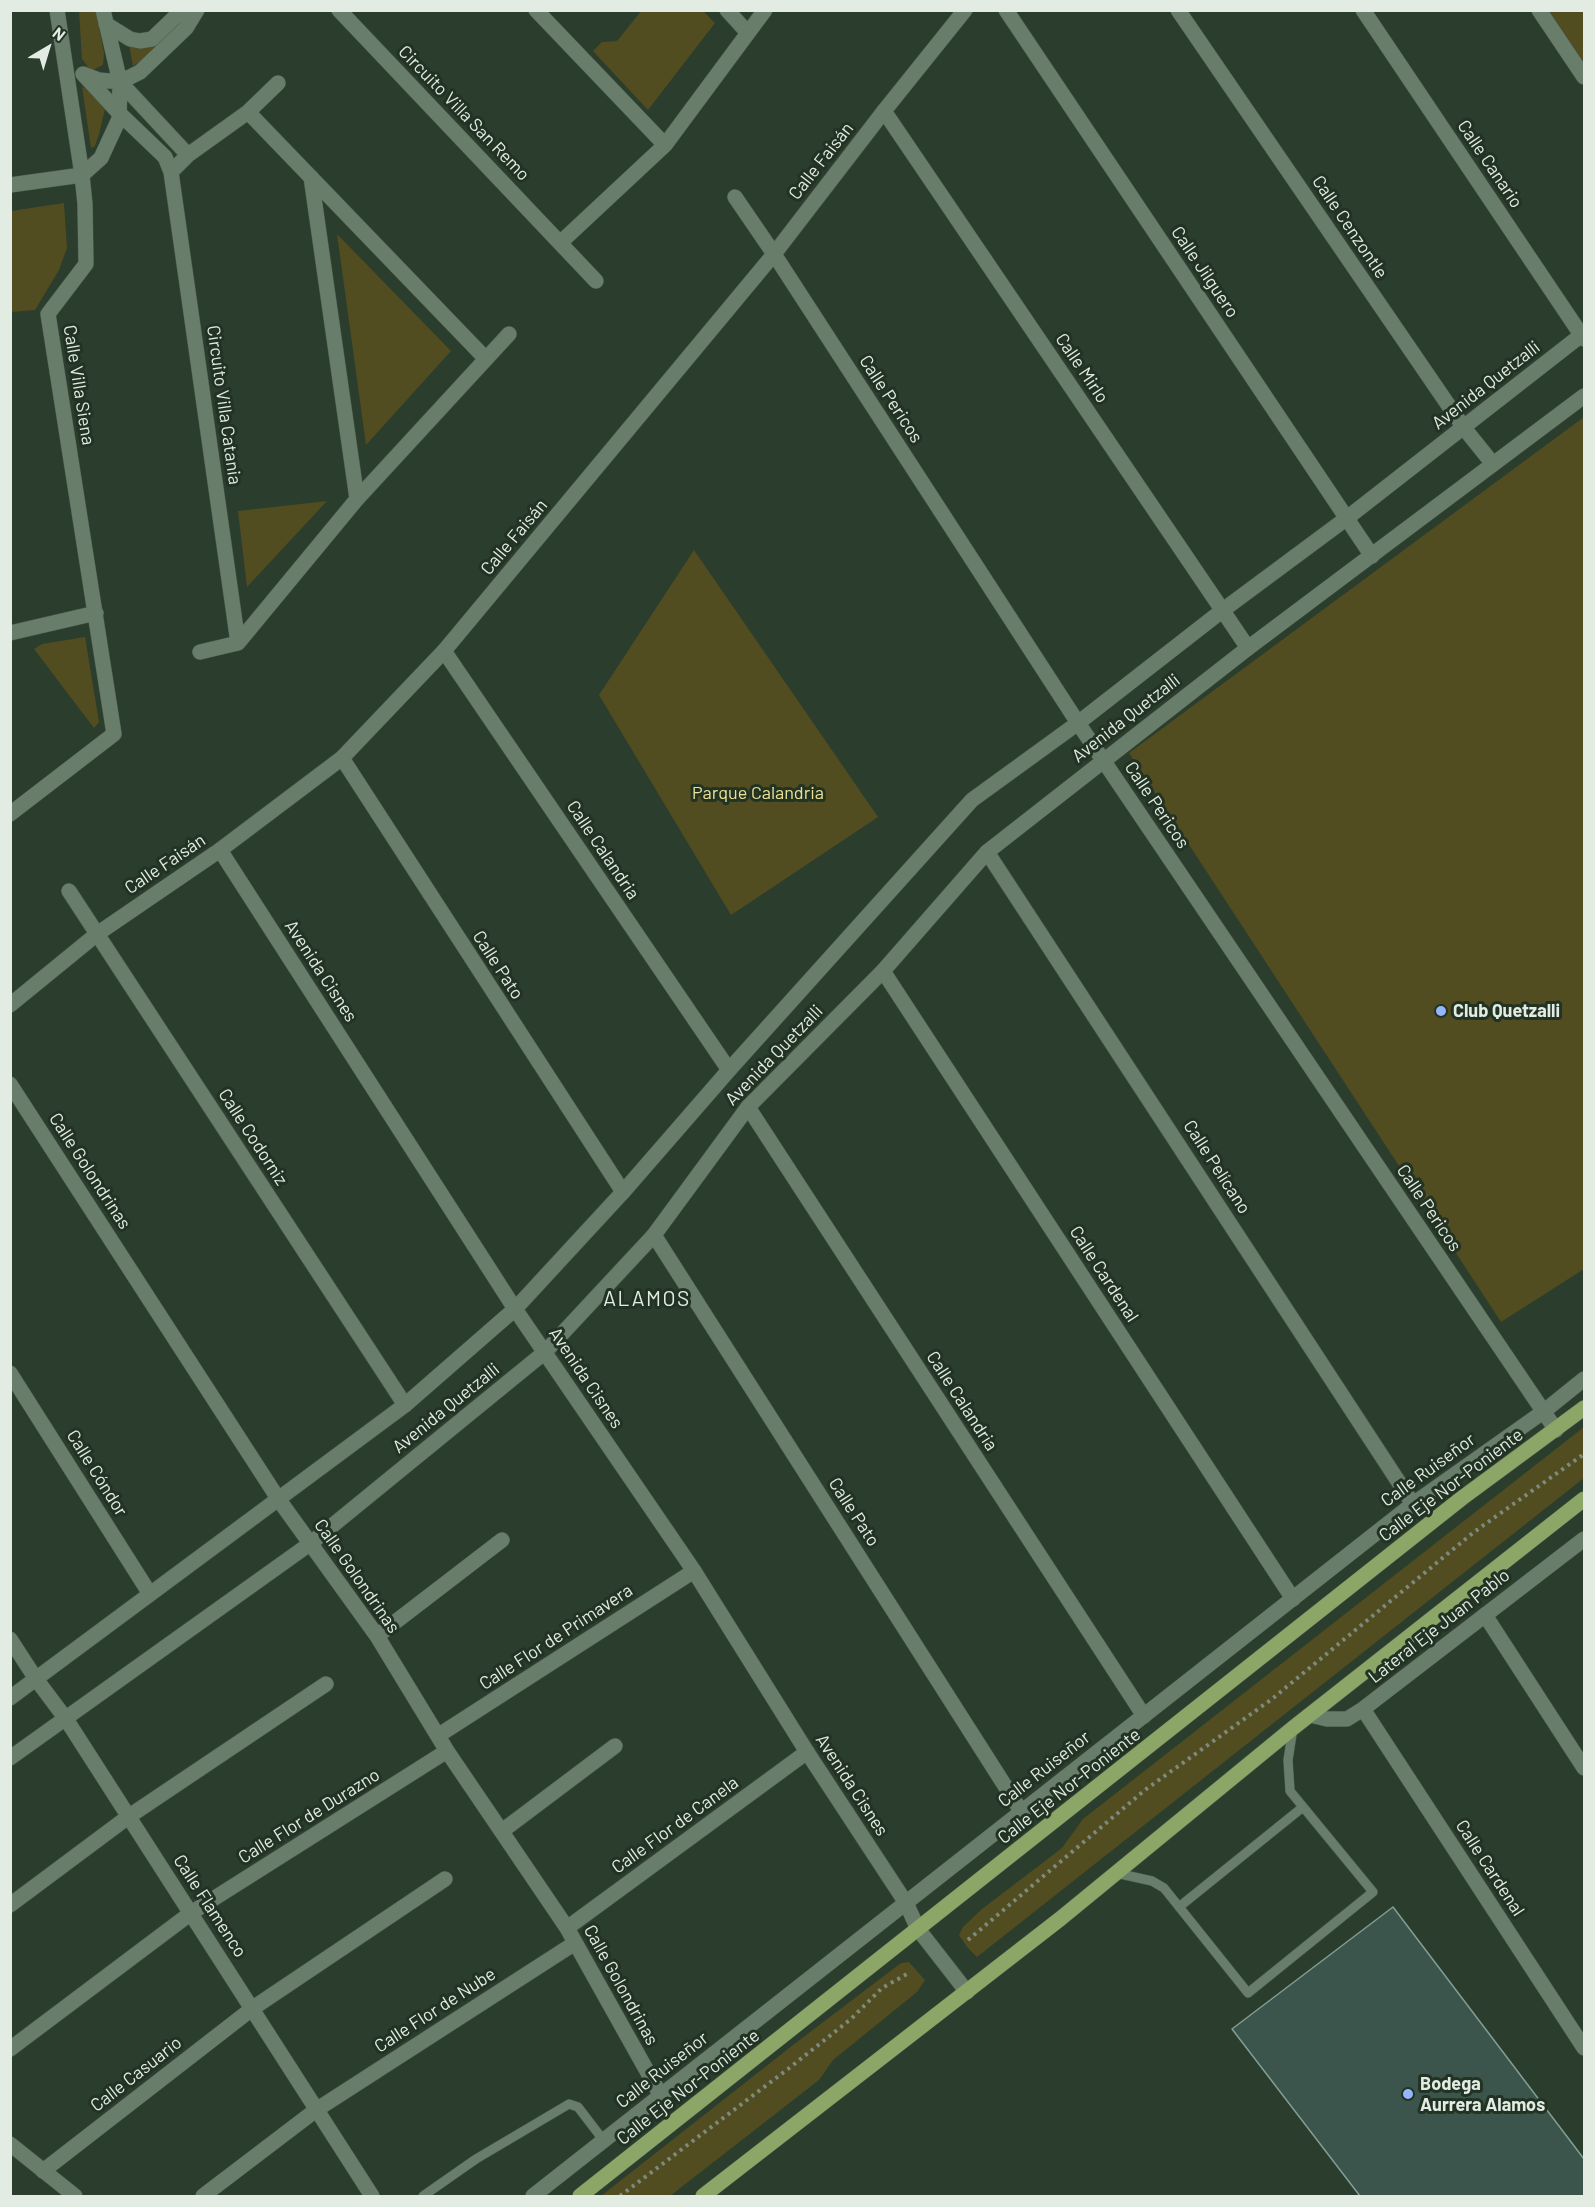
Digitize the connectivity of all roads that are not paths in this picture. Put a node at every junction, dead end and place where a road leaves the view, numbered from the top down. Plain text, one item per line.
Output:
1 (57, 10) edge
2 (339, 10) edge
3 (536, 10) edge
4 (727, 10) edge
5 (765, 10) edge
6 (965, 10) edge
7 (1005, 10) edge
8 (1178, 10) edge
9 (1364, 10) edge
10 (1539, 10) edge
11 (196, 12) edge
12 (105, 17) edge
13 (748, 33) junction
14 (65, 63) junction
15 (83, 74) junction
16 (1584, 77) edge
17 (120, 82) junction
18 (278, 83) dead end
19 (884, 111) junction
20 (248, 112) junction
21 (118, 113) junction
22 (665, 145) junction
23 (188, 155) junction
24 (171, 172) junction
25 (82, 174) junction
26 (311, 177) junction
27 (10, 185) edge
28 (735, 197) dead end
29 (560, 243) junction
30 (774, 254) junction
31 (596, 280) dead end
32 (509, 334) dead end
33 (1584, 336) edge
34 (486, 359) junction
35 (1584, 396) edge
36 (1464, 428) junction
37 (1493, 464) junction
38 (357, 499) junction
39 (1347, 518) junction
40 (1372, 556) junction
41 (1223, 610) junction
42 (96, 613) junction
43 (14, 635) edge
44 (238, 643) junction
45 (1248, 648) junction
46 (444, 651) junction
47 (200, 652) dead end
48 (1078, 723) junction
49 (342, 758) junction
50 (1103, 760) junction
51 (10, 814) edge
52 (220, 850) junction
53 (987, 852) junction
54 (69, 891) dead end
55 (97, 934) junction
56 (883, 971) junction
57 (10, 1005) edge
58 (729, 1070) junction
59 (10, 1084) edge
60 (748, 1107) junction
61 (622, 1192) junction
62 (654, 1235) junction
63 (515, 1309) junction
64 (545, 1352) junction
65 (10, 1373) edge
66 (1584, 1379) edge
67 (405, 1405) junction
68 (1584, 1408) edge
69 (1543, 1412) junction
70 (1556, 1430) junction
71 (1584, 1499) edge
72 (279, 1500) junction
73 (1413, 1504) junction
74 (1584, 1539) edge
75 (502, 1540) dead end
76 (311, 1543) junction
77 (694, 1570) junction
78 (150, 1594) junction
79 (1293, 1599) junction
80 (1485, 1615) junction
81 (377, 1636) junction
82 (10, 1639) edge
83 (36, 1679) junction
84 (326, 1684) dead end
85 (10, 1698) edge
86 (1363, 1709) junction
87 (1310, 1714) junction
88 (1144, 1716) junction
89 (66, 1719) junction
90 (1293, 1728) junction
91 (439, 1735) junction
92 (615, 1746) dead end
93 (447, 1751) junction
94 (807, 1752) junction
95 (10, 1758) edge
96 (1584, 1768) edge
97 (1302, 1807) junction
98 (1021, 1811) junction
99 (128, 1817) junction
100 (502, 1830) junction
101 (1116, 1873) junction
102 (445, 1879) dead end
103 (906, 1903) junction
104 (10, 1905) edge
105 (1179, 1907) junction
106 (191, 1913) junction
107 (567, 1928) junction
108 (918, 1929) junction
109 (575, 1943) junction
110 (967, 1992) junction
111 (253, 2008) junction
112 (1584, 2048) edge
113 (10, 2049) edge
114 (661, 2096) junction
115 (316, 2110) junction
116 (604, 2141) junction
117 (10, 2144) edge
118 (43, 2171) junction
119 (75, 2196) edge
120 (203, 2196) edge
121 (372, 2196) edge
122 (423, 2196) edge
123 (532, 2196) edge
124 (580, 2196) edge
125 (703, 2196) edge

1 - 14 street, Calle Villa Siena
2 - 29 street, Circuito Villa San Remo
3 - 22 street
4 - 13 street
5 - 13 street
6 - 19 street, Calle Faisán
7 - 39 street, Calle Jilguero
8 - 36 street, Calle Cenzontle
9 - 33 street, Calle Canario
10 - 16 street
11 - 12 street
11 - 17 street
12 - 17 street
13 - 22 street
14 - 15 street
14 - 25 street, Calle Villa Siena
15 - 17 street
15 - 21 street, Circuito Villa Catania
17 - 21 street
17 - 23 street
18 - 20 street
19 - 30 street, Calle Faisán
19 - 41 street, Calle Mirlo
20 - 23 street
20 - 26 street
21 - 24 street, Circuito Villa Catania
21 - 25 street
22 - 29 street
23 - 24 street
24 - 44 street, Circuito Villa Catania
25 - 27 street
25 - 42 street, Calle Villa Siena
26 - 34 street
26 - 38 street
28 - 30 street, Calle Pericos
29 - 31 street, Circuito Villa San Remo
30 - 46 street, Calle Faisán
30 - 48 street, Calle Pericos
32 - 34 street
33 - 36 street, Avenida Quetzalli
34 - 38 street
35 - 37 street, Avenida Quetzalli
36 - 37 street, Calle Cenzontle
36 - 39 street, Avenida Quetzalli
37 - 40 street, Avenida Quetzalli
38 - 44 street
39 - 40 street, Calle Jilguero
39 - 41 street, Avenida Quetzalli
40 - 45 street, Avenida Quetzalli
41 - 45 street, Calle Mirlo
41 - 48 street, Avenida Quetzalli
42 - 43 street
42 - 51 street, Calle Villa Siena
44 - 47 street
45 - 50 street, Avenida Quetzalli
46 - 49 street, Calle Faisán
46 - 58 street, Calle Calandria
48 - 50 street, Calle Pericos
48 - 58 street, Avenida Quetzalli
49 - 52 street, Calle Faisán
49 - 61 street, Calle Pato
50 - 53 street, Avenida Quetzalli
50 - 69 street, Calle Pericos
52 - 55 street, Calle Faisán
52 - 63 street, Avenida Cisnes
53 - 56 street, Avenida Quetzalli
53 - 73 street, Calle Pelícano
54 - 55 street, Calle Codorniz
55 - 57 street, Calle Faisán
55 - 67 street, Calle Codorniz
56 - 60 street, Avenida Quetzalli
56 - 79 street, Calle Cardenal
58 - 61 street, Avenida Quetzalli
59 - 72 street, Calle Golondrinas
60 - 62 street, Avenida Quetzalli
60 - 88 street, Calle Calandria
61 - 63 street, Avenida Quetzalli
62 - 64 street, Avenida Quetzalli
62 - 98 street, Calle Pato
63 - 64 street, Avenida Cisnes
63 - 67 street, Avenida Quetzalli
64 - 76 street, Avenida Quetzalli
64 - 77 street, Avenida Cisnes
65 - 78 street, Calle Cóndor
66 - 69 street, Calle Ruiseñor
67 - 72 street, Avenida Quetzalli
68 - 70 main road, Calle Eje Nor-Poniente
69 - 70 street, Calle Pericos
69 - 73 street, Calle Ruiseñor
70 - 108 main road, Calle Eje Nor-Poniente
71 - 87 main road
72 - 76 street, Calle Golondrinas
72 - 78 street, Avenida Quetzalli
73 - 79 street, Calle Ruiseñor
74 - 80 street, Lateral Eje Juan Pablo
75 - 81 street
76 - 81 street, Calle Golondrinas
76 - 89 street, Avenida Quetzalli
77 - 91 street, Calle Flor de Primavera
77 - 94 street, Avenida Cisnes
78 - 83 street, Avenida Quetzalli
79 - 88 street, Calle Ruiseñor
80 - 86 street, Lateral Eje Juan Pablo
80 - 96 street
81 - 91 street, Calle Golondrinas
82 - 83 street, Calle Flamenco
83 - 85 street, Avenida Quetzalli
83 - 89 street, Calle Flamenco
84 - 99 street
86 - 87 street, Lateral Eje Juan Pablo
86 - 112 street, Calle Cardenal
87 - 90 main road
88 - 98 street, Calle Ruiseñor
89 - 95 street, Avenida Quetzalli
89 - 99 street, Calle Flamenco
90 - 97 lane
90 - 101 main road
91 - 93 street, Calle Golondrinas
92 - 100 street
93 - 100 street, Calle Golondrinas
93 - 106 street, Calle Flor de Durazno
94 - 103 street, Avenida Cisnes
94 - 107 street, Calle Flor de Canela
97 - 105 lane
97 - 105 lane
98 - 103 street, Calle Ruiseñor
99 - 104 street
99 - 106 street, Calle Flamenco
100 - 107 street, Calle Golondrinas
101 - 105 lane
101 - 110 main road
102 - 111 street, Calle Casuario
103 - 108 street, Avenida Cisnes
103 - 114 street, Calle Ruiseñor
106 - 111 street, Calle Flamenco
106 - 113 street, Calle Flor de Durazno
107 - 109 street, Calle Golondrinas
108 - 110 street, Avenida Cisnes
108 - 124 main road, Calle Eje Nor-Poniente
109 - 114 street, Calle Golondrinas
109 - 115 street, Calle Flor de Nube
110 - 125 main road
111 - 115 street, Calle Flamenco
111 - 118 street, Calle Casuario
114 - 116 street, Calle Ruiseñor
115 - 120 street, Calle Flor de Nube
115 - 121 street, Calle Flamenco
116 - 122 lane
116 - 123 street, Calle Ruiseñor
117 - 118 street
118 - 119 street

